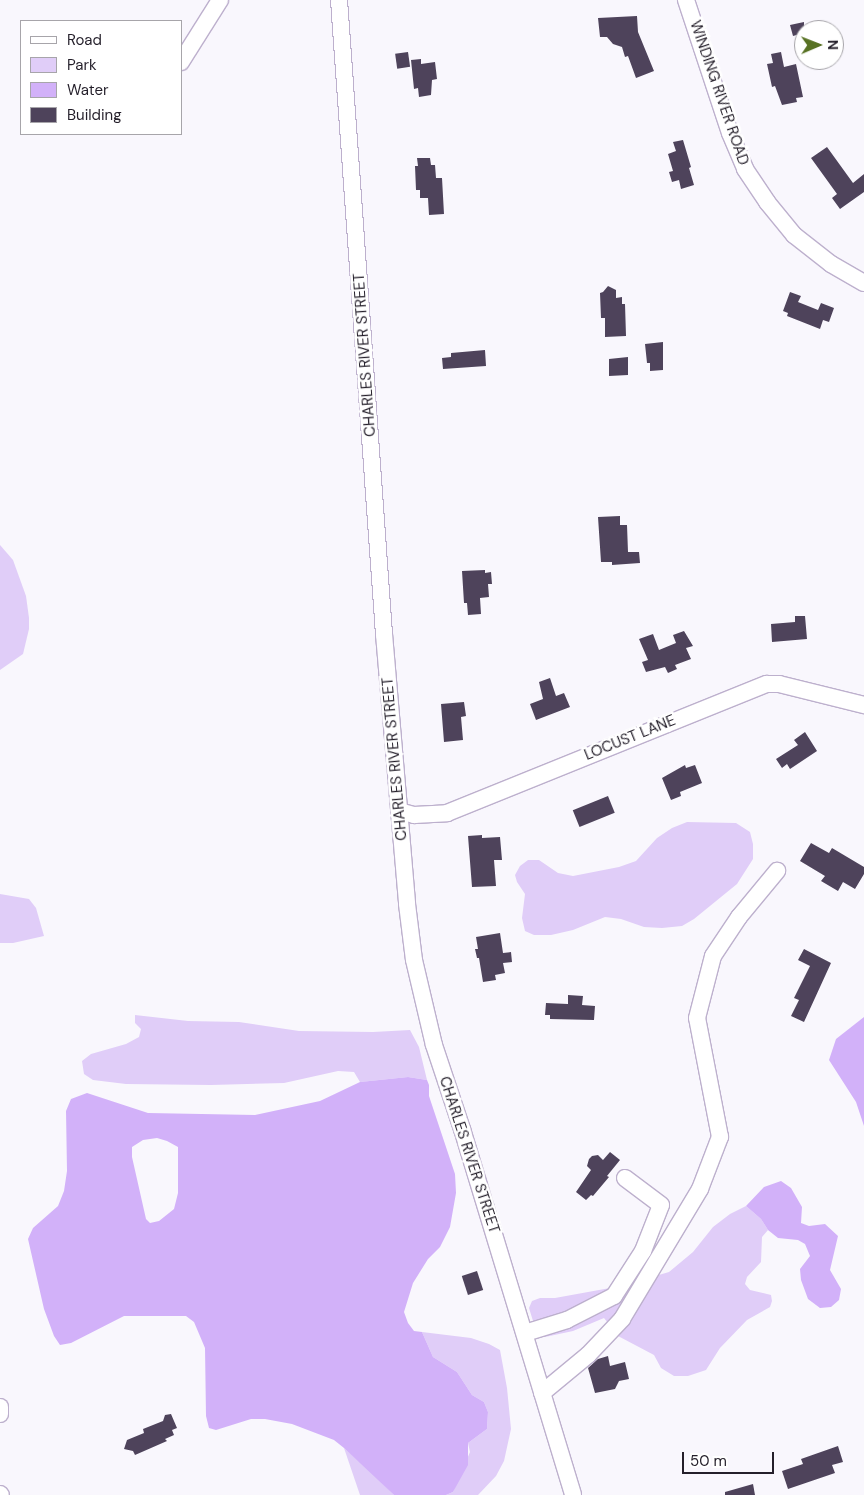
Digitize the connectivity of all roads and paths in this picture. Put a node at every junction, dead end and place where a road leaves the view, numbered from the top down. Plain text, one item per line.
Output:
1 (220, 0) edge
2 (339, 0) edge
3 (686, 0) edge
4 (182, 60) edge
5 (864, 283) edge
6 (864, 705) edge
7 (399, 811) junction
8 (777, 871) dead end
9 (626, 1178) dead end
10 (524, 1333) junction
11 (542, 1393) junction
12 (0, 1407) edge
13 (0, 1414) edge
14 (573, 1495) edge

1 - 4 street
2 - 7 street, CHARLES RIVER STREET
3 - 5 street, WINDING RIVER ROAD
6 - 7 street, LOCUST LANE
7 - 10 street, CHARLES RIVER STREET
8 - 11 street
9 - 10 street
10 - 11 street, CHARLES RIVER STREET
11 - 14 street, CHARLES RIVER STREET
12 - 13 street

